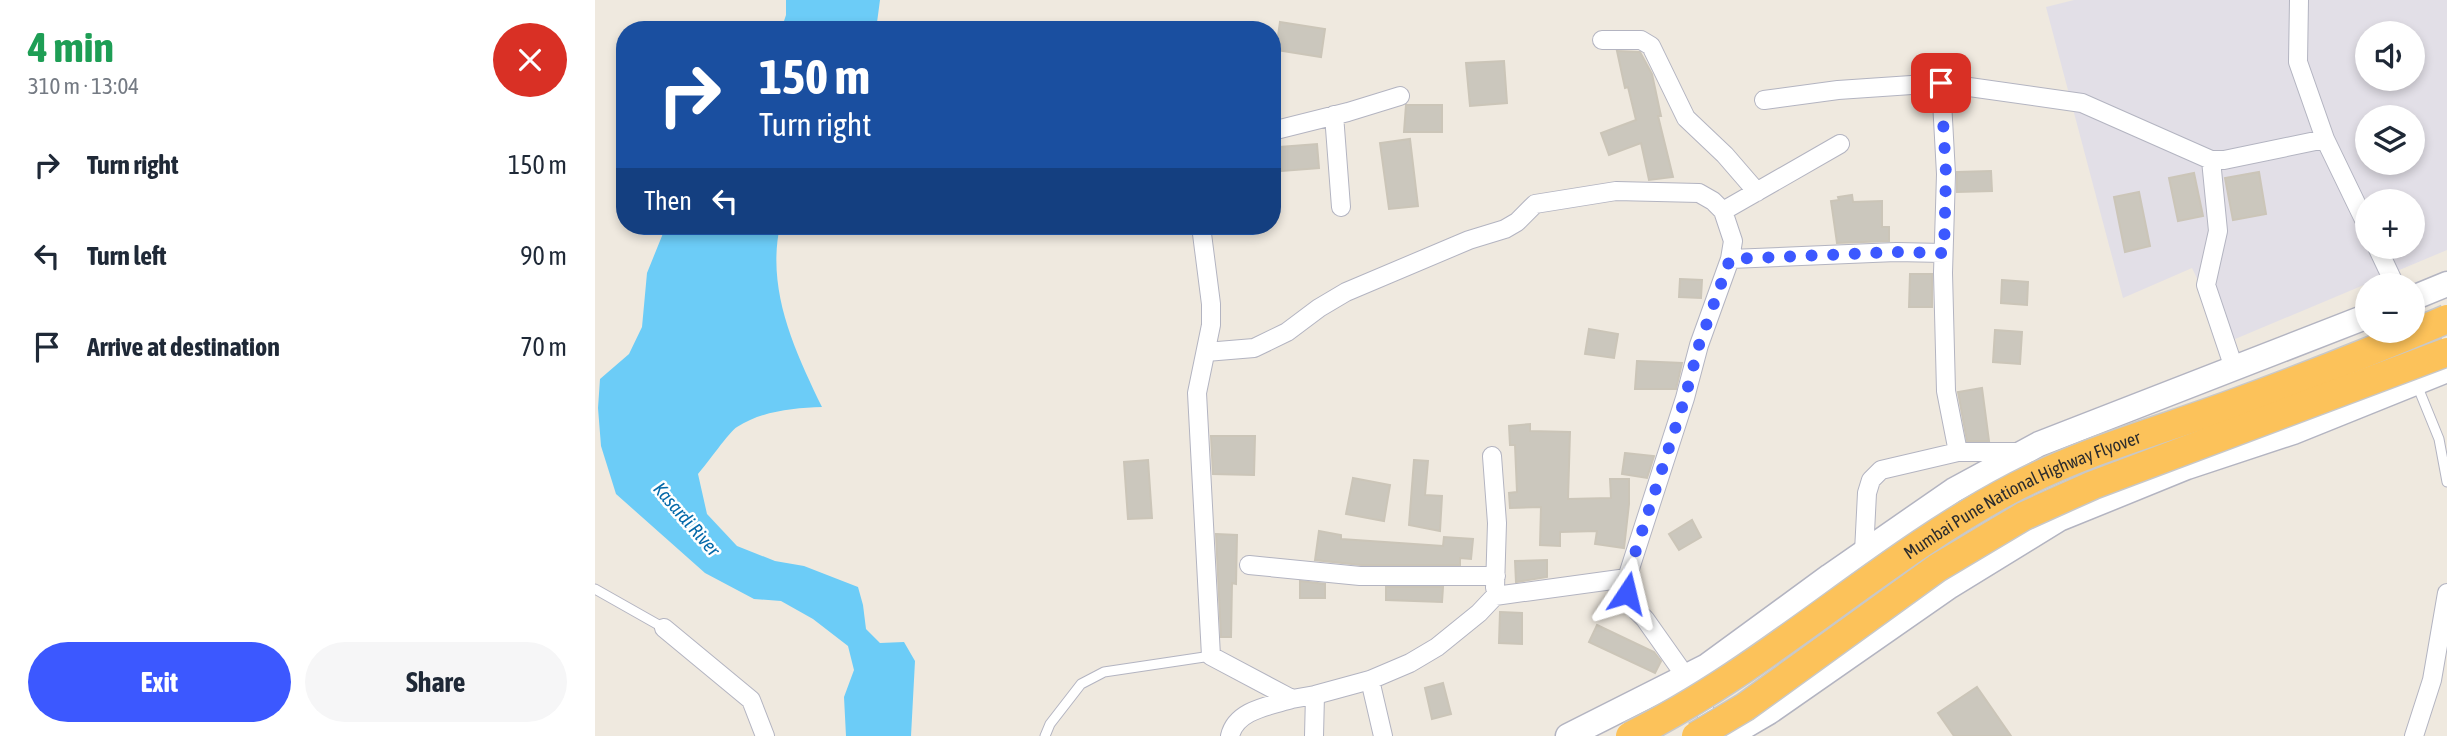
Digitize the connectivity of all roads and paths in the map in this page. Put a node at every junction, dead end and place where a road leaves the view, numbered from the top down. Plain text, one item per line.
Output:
1 (2299, 0) edge
2 (1602, 40) dead end
3 (1941, 83) junction
4 (1400, 96) dead end
5 (1764, 100) dead end
6 (1334, 115) junction
7 (1281, 129) edge
8 (2325, 139) junction
9 (1840, 144) dead end
10 (2211, 160) junction
11 (1757, 192) junction
12 (2355, 201) edge
13 (1341, 207) dead end
14 (1723, 211) junction
15 (1202, 235) edge
16 (1944, 253) junction
17 (1730, 259) junction
18 (2447, 284) edge
19 (2425, 293) edge
20 (2447, 319) edge
21 (2355, 321) edge
22 (1206, 352) junction
23 (2447, 352) edge
24 (2234, 368) junction
25 (2447, 370) edge
26 (2417, 383) junction
27 (1958, 452) junction
28 (2024, 452) junction
29 (1492, 456) dead end
30 (2447, 482) edge
31 (1864, 552) junction
32 (1249, 565) dead end
33 (1496, 576) junction
34 (1627, 578) junction
35 (595, 589) edge
36 (2447, 593) edge
37 (1495, 596) junction
38 (664, 628) joint
39 (1211, 656) junction
40 (1686, 677) junction
41 (1370, 680) junction
42 (1315, 695) junction
43 (1292, 699) junction
44 (765, 736) edge
45 (1045, 736) edge
46 (1230, 736) edge
47 (1314, 736) edge
48 (1383, 736) edge
49 (1568, 736) edge
50 (1630, 736) edge
51 (1696, 736) edge
52 (1719, 736) edge
53 (1728, 736) edge
54 (2414, 736) edge

1 - 8 street
2 - 11 street
3 - 5 street
3 - 10 street
3 - 16 street
4 - 6 street
6 - 7 street
6 - 13 street
8 - 10 street
8 - 12 street
9 - 11 street
10 - 24 street
11 - 14 street
14 - 17 street
14 - 22 street
15 - 22 street
16 - 17 street
16 - 27 street
17 - 34 street
18 - 19 main road
20 - 50 highway, Mumbai Pune National Highway Flyover, bridge
21 - 24 main road
22 - 39 street
23 - 51 highway, Mumbai Pune National Highway Flyover, bridge
24 - 28 main road
25 - 26 main road
26 - 30 lane
26 - 53 main road
27 - 28 street
27 - 31 street
28 - 31 main road
29 - 33 street
31 - 40 main road
32 - 33 street
33 - 37 street
34 - 37 street
34 - 40 street
35 - 38 lane
36 - 54 street
37 - 41 street
38 - 44 street
39 - 43 street
39 - 45 lane
40 - 49 main road
40 - 52 street
41 - 42 street
41 - 48 street
42 - 43 street
42 - 47 street
43 - 46 street

